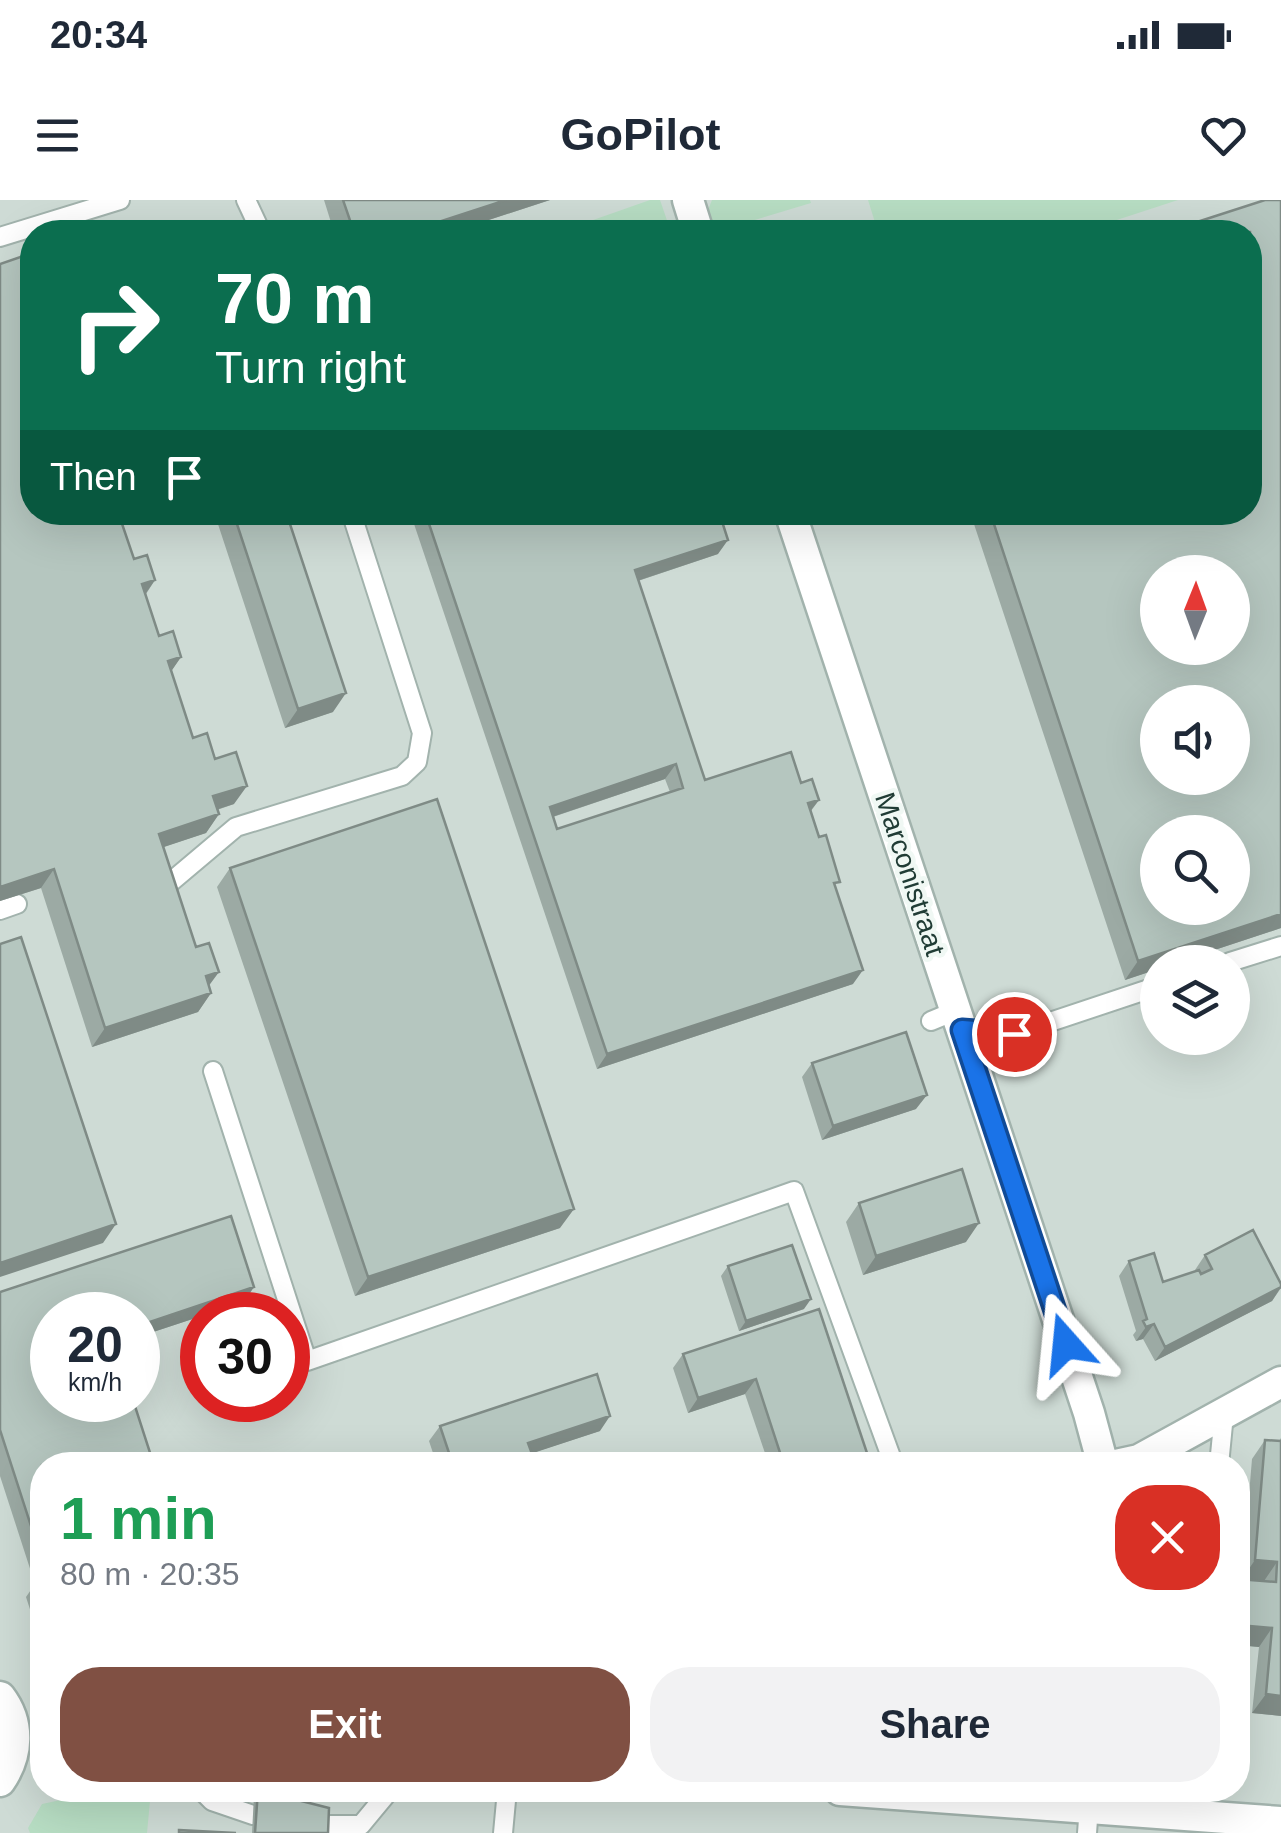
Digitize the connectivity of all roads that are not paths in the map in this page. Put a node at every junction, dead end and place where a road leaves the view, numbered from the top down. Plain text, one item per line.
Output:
1 (120, 200) edge
2 (57, 220) edge
3 (355, 525) edge
4 (794, 525) edge
5 (166, 886) edge
6 (1281, 946) edge
7 (1250, 956) edge
8 (1140, 992) edge
9 (949, 1021) junction
10 (214, 1071) dead end
11 (1281, 1382) edge
12 (1224, 1414) junction
13 (889, 1452) edge
14 (1098, 1452) edge
15 (1154, 1452) edge
16 (1220, 1452) edge
17 (0, 1697) edge
18 (29, 1739) edge
19 (0, 1781) edge
20 (215, 1802) edge
21 (380, 1802) edge
22 (507, 1802) edge
23 (989, 1802) edge
24 (1088, 1810) edge
25 (253, 1815) edge
26 (1281, 1822) edge
27 (325, 1824) edge
28 (503, 1833) edge

1 - 2 lane
3 - 5 lane
4 - 9 street, Marconistraat
6 - 7 lane
8 - 9 lane
9 - 14 street, Marconistraat
10 - 13 lane
11 - 12 street
12 - 15 street
12 - 16 lane
17 - 18 street
18 - 19 street
20 - 25 lane
21 - 27 lane
22 - 28 lane
23 - 24 street
24 - 26 street

